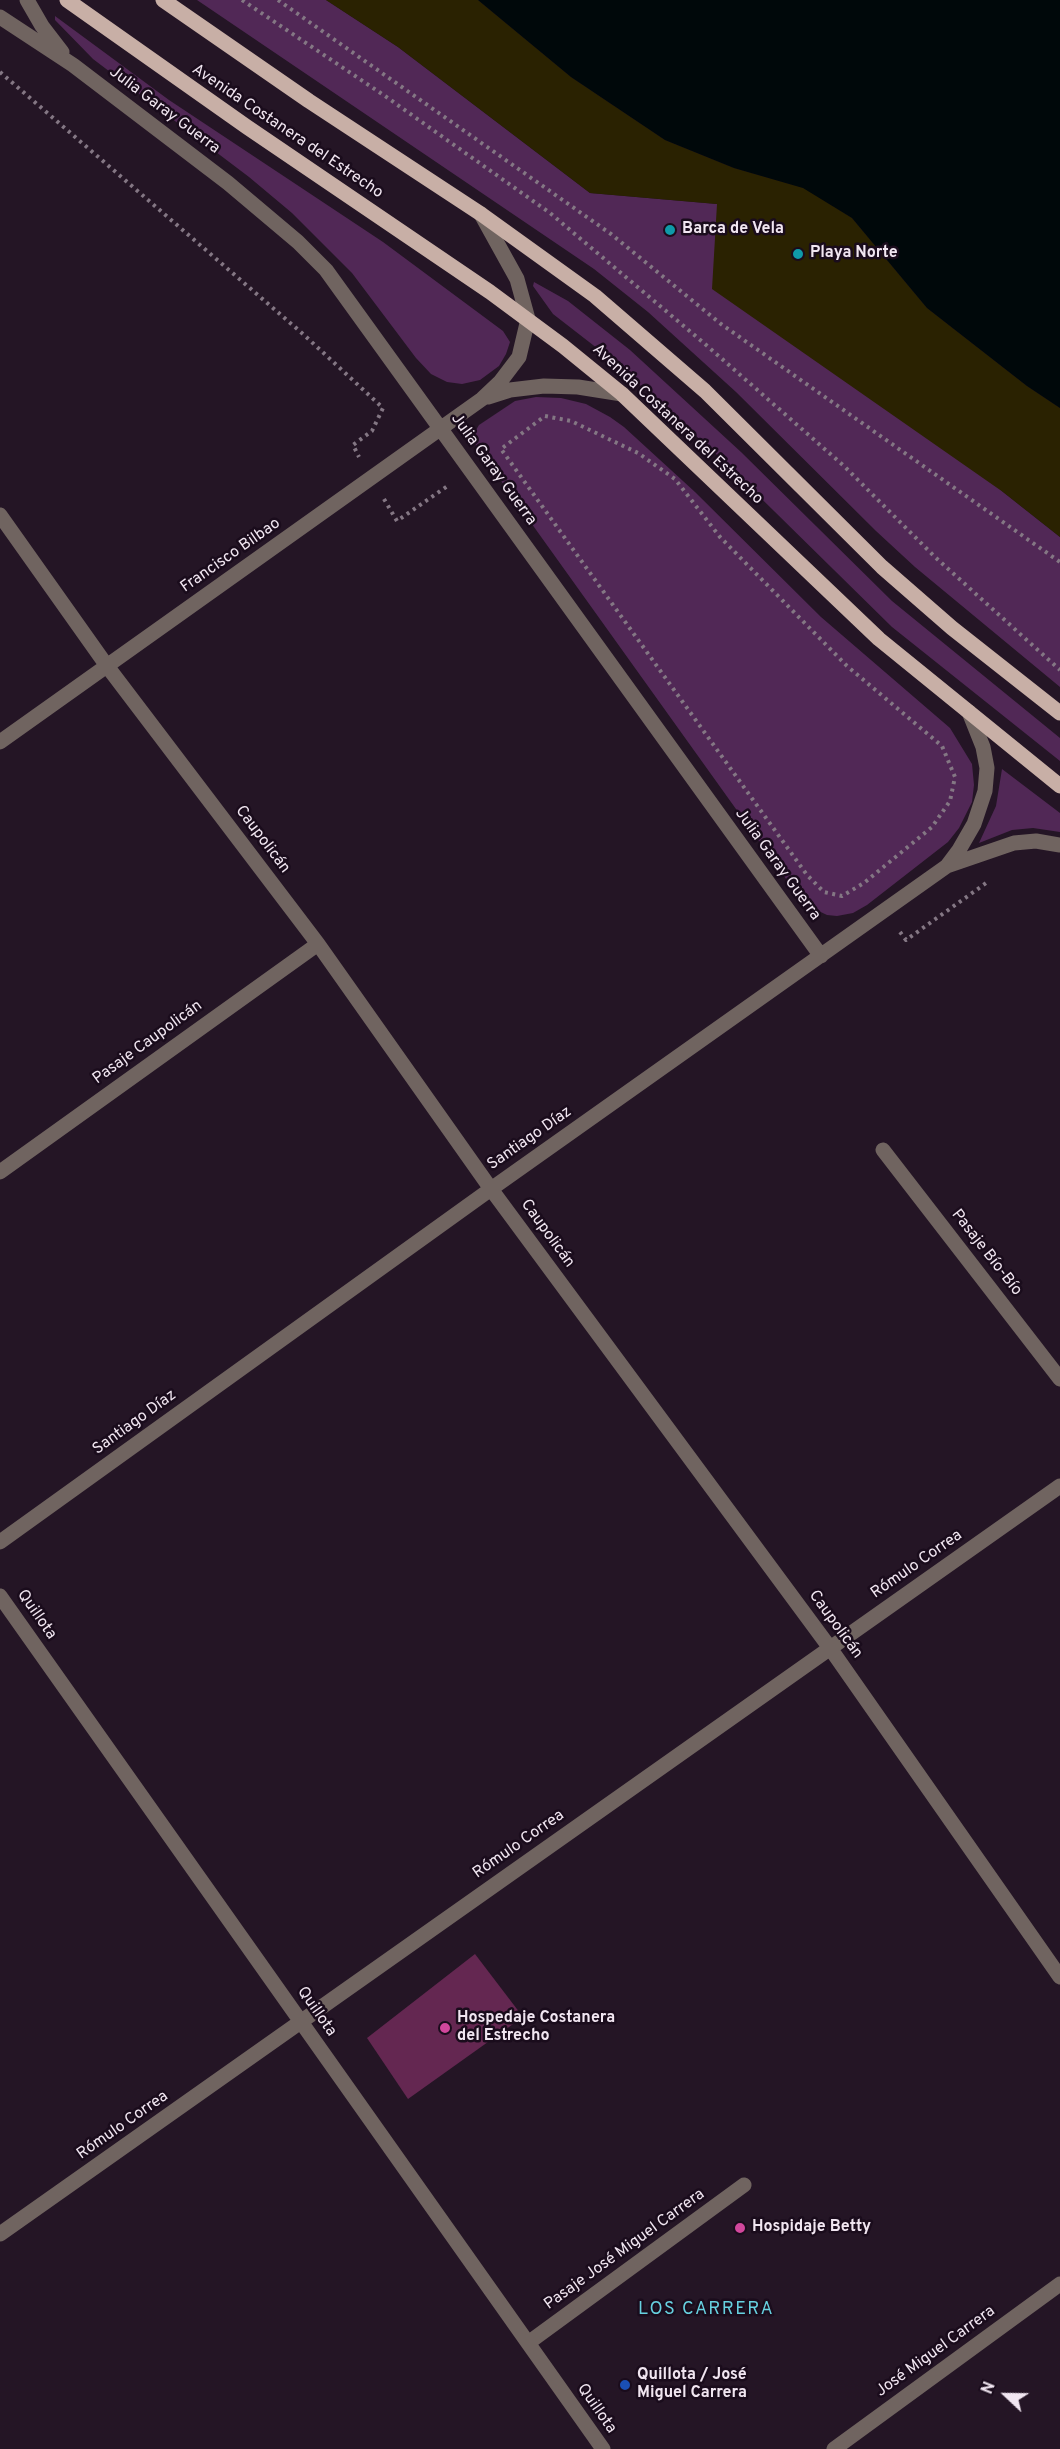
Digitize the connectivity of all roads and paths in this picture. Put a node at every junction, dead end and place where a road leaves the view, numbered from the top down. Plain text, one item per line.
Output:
1 (27, 0) edge
2 (67, 0) edge
3 (163, 0) edge
4 (278, 0) edge
5 (0, 17) edge
6 (74, 65) junction
7 (0, 72) edge
8 (481, 214) junction
9 (528, 319) junction
10 (622, 394) junction
11 (482, 399) junction
12 (441, 428) junction
13 (501, 449) junction
14 (471, 470) junction
15 (371, 478) junction
16 (0, 515) edge
17 (1060, 562) edge
18 (107, 666) junction
19 (969, 712) junction
20 (1060, 713) edge
21 (0, 742) edge
22 (1060, 786) edge
23 (1060, 845) edge
24 (947, 866) junction
25 (997, 876) dead end
26 (864, 883) junction
27 (884, 911) junction
28 (318, 944) junction
29 (821, 956) junction
30 (883, 1150) dead end
31 (0, 1172) edge
32 (491, 1189) junction
33 (1060, 1378) edge
34 (1060, 1486) edge
35 (0, 1542) edge
36 (0, 1596) edge
37 (830, 1648) junction
38 (1060, 1977) edge
39 (301, 2022) junction
40 (744, 2185) dead end
41 (0, 2234) edge
42 (1060, 2283) edge
43 (528, 2343) junction
44 (603, 2449) edge
45 (834, 2449) edge

1 - 6 street, Julia Garay Guerra
2 - 9 main road, Avenida Costanera del Estrecho
3 - 8 main road
4 - 17 path
5 - 6 street, Julia Garay Guerra
6 - 12 street, Julia Garay Guerra
7 - 15 path
8 - 9 street, Francisco Bilbao
8 - 20 main road
9 - 10 main road, Avenida Costanera del Estrecho
9 - 11 street, Francisco Bilbao
10 - 11 street, Francisco Bilbao
10 - 19 main road, Avenida Costanera del Estrecho
11 - 12 street, Francisco Bilbao
12 - 14 street, Julia Garay Guerra
12 - 15 street, Francisco Bilbao
13 - 14 path
13 - 26 path
13 - 26 path
14 - 15 path
14 - 29 street, Julia Garay Guerra
15 - 18 street, Francisco Bilbao
16 - 18 street, Caupolicán
18 - 21 street, Francisco Bilbao
18 - 28 street, Caupolicán
19 - 22 main road, Avenida Costanera del Estrecho
19 - 24 street, Santiago Díaz
23 - 24 street
24 - 27 street, Santiago Díaz
25 - 27 path
26 - 27 path
27 - 29 street, Santiago Díaz
28 - 31 street, Pasaje Caupolicán
28 - 32 street, Caupolicán
29 - 32 street, Santiago Díaz
30 - 33 street, Pasaje Bío-Bío
32 - 35 street, Santiago Díaz
32 - 37 street, Caupolicán
34 - 37 street, Rómulo Correa
36 - 39 street, Quillota
37 - 38 street, Caupolicán
37 - 39 street, Rómulo Correa
39 - 41 street, Rómulo Correa
39 - 43 street, Quillota
40 - 43 street, Pasaje José Miguel Carrera
42 - 45 street, José Miguel Carrera
43 - 44 street, Quillota

